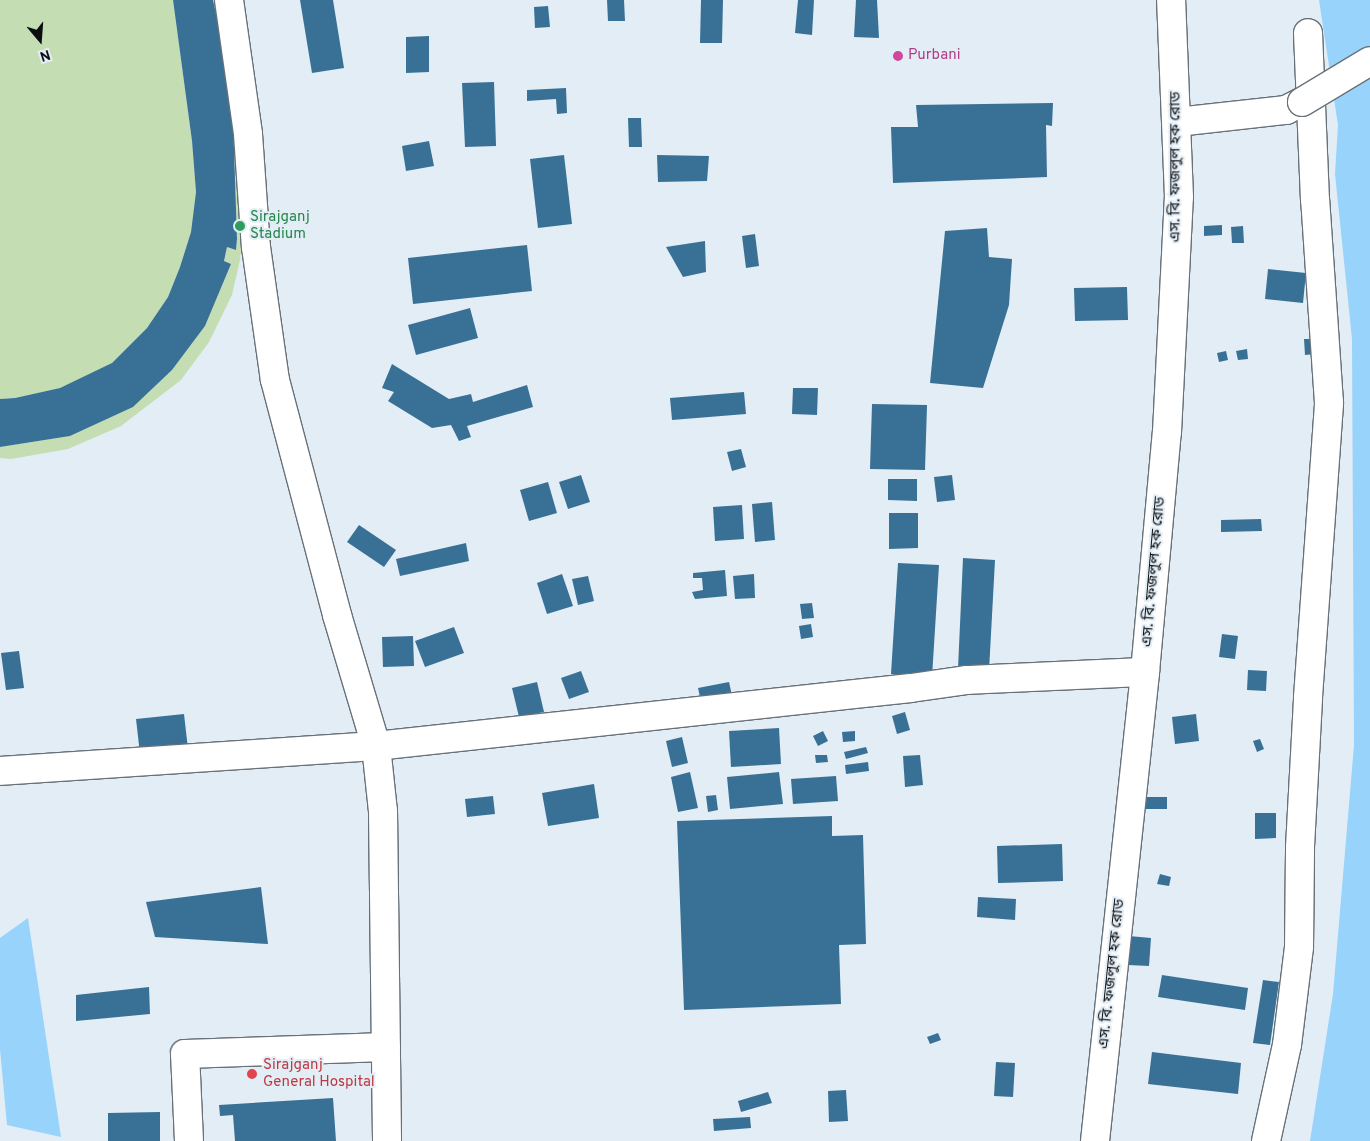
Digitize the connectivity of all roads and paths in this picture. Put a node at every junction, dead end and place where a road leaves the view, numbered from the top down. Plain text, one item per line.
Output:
1 (229, 0) edge
2 (1171, 0) edge
3 (1308, 33) dead end
4 (1370, 61) edge
5 (1177, 122) junction
6 (1145, 672) junction
7 (376, 746) junction
8 (0, 771) edge
9 (386, 1047) junction
10 (189, 1141) edge
11 (387, 1141) edge
12 (1095, 1141) edge
13 (1266, 1141) edge

1 - 7 street
2 - 5 street, এস. বি. ফজলুল হক রোড
3 - 13 street
4 - 5 street, bridge
5 - 6 street, এস. বি. ফজলুল হক রোড
6 - 7 street
6 - 12 street, এস. বি. ফজলুল হক রোড
7 - 8 street
7 - 9 street
9 - 10 street
9 - 11 street

